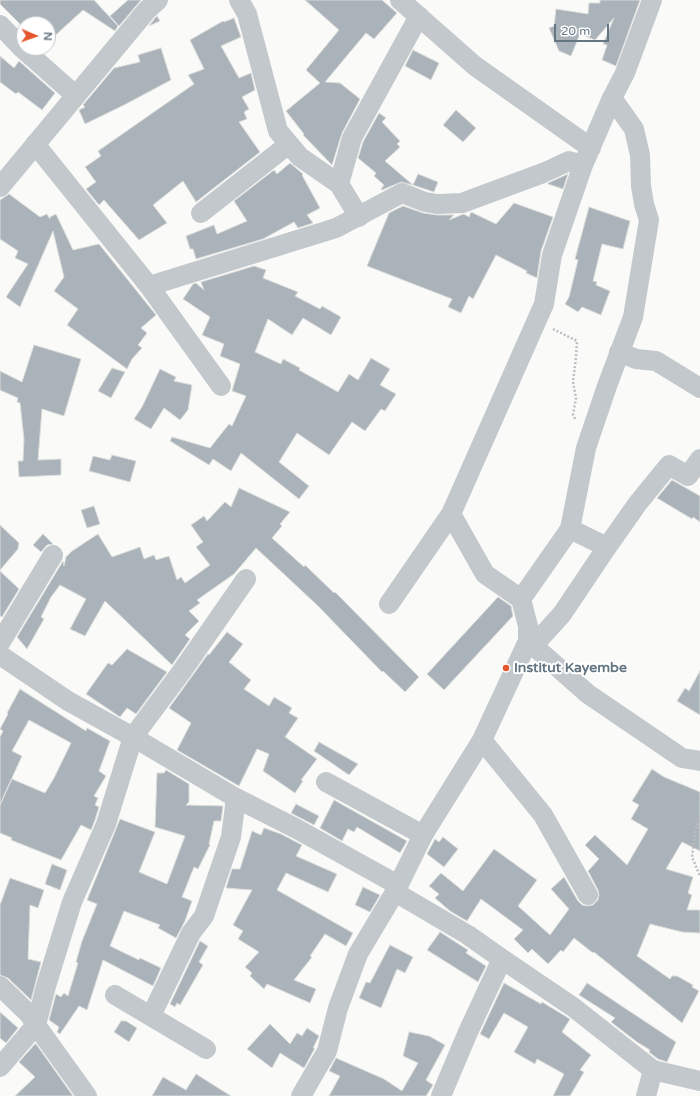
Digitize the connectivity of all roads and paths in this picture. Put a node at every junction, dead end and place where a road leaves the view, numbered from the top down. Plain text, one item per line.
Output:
1 (158, 0) edge
2 (239, 0) edge
3 (400, 0) edge
4 (652, 0) edge
5 (419, 16) junction
6 (0, 25) edge
7 (75, 95) junction
8 (612, 98) junction
9 (35, 144) junction
10 (289, 144) junction
11 (587, 156) junction
12 (339, 184) junction
13 (0, 187) edge
14 (201, 213) dead end
15 (359, 216) junction
16 (149, 286) junction
17 (537, 321) junction
18 (619, 352) junction
19 (222, 386) dead end
20 (700, 388) edge
21 (577, 422) dead end
22 (700, 459) edge
23 (451, 514) junction
24 (570, 529) junction
25 (607, 547) junction
26 (53, 555) dead end
27 (246, 579) dead end
28 (521, 599) junction
29 (389, 604) dead end
30 (0, 642) edge
31 (530, 643) junction
32 (0, 655) edge
33 (133, 737) junction
34 (482, 740) junction
35 (700, 761) edge
36 (326, 782) dead end
37 (236, 798) junction
38 (700, 820) edge
39 (423, 835) junction
40 (700, 876) edge
41 (397, 888) junction
42 (588, 895) dead end
43 (502, 959) junction
44 (0, 986) edge
45 (115, 995) dead end
46 (151, 1016) junction
47 (36, 1026) junction
48 (206, 1049) dead end
49 (0, 1067) edge
50 (653, 1070) junction
51 (700, 1081) edge
52 (87, 1096) edge
53 (301, 1096) edge
54 (441, 1096) edge
55 (646, 1096) edge

1 - 7 street
2 - 10 street
3 - 5 street
4 - 8 street
5 - 11 street
5 - 12 street
6 - 7 street
7 - 9 street
8 - 11 street
8 - 18 street
9 - 13 street
9 - 16 street
10 - 12 street
10 - 14 street
11 - 15 street
11 - 17 street
12 - 15 street
15 - 16 street
16 - 19 street
17 - 21 path
17 - 23 street
18 - 20 street
18 - 24 street
22 - 25 street
23 - 28 street
23 - 29 street
24 - 25 street
24 - 28 street
25 - 31 street
26 - 30 street
27 - 33 street
28 - 31 street
31 - 34 street
31 - 35 street
32 - 33 street
33 - 37 street
33 - 47 street
34 - 39 street
34 - 42 street
36 - 39 street
37 - 41 street
37 - 46 street
38 - 40 path
39 - 41 street
41 - 43 street
41 - 53 street
43 - 50 street
43 - 54 street
44 - 47 street
45 - 46 street
46 - 48 street
47 - 49 street
47 - 52 street
50 - 51 street
50 - 55 street

